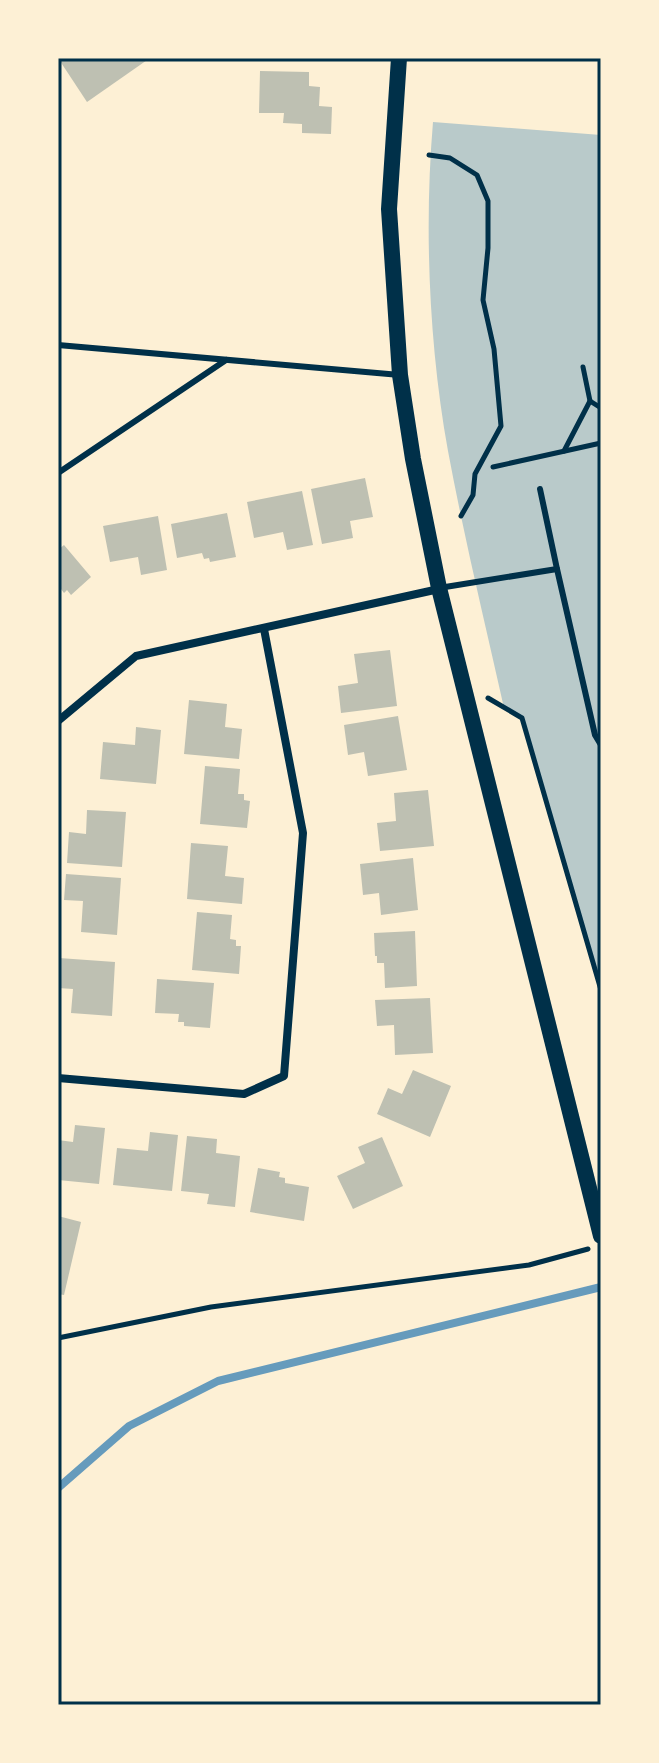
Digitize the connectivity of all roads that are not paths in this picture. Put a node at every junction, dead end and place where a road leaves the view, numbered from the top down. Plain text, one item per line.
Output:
1 (399, 58) edge
2 (58, 345) edge
3 (226, 360) junction
4 (400, 375) junction
5 (58, 473) edge
6 (540, 489) dead end
7 (557, 569) junction
8 (439, 588) junction
9 (264, 629) junction
10 (58, 721) edge
11 (601, 745) edge
12 (58, 1078) edge
13 (601, 1236) edge

1 - 4 main road
2 - 3 lane
3 - 4 lane
3 - 5 lane
4 - 8 main road
6 - 7 lane
7 - 8 lane
7 - 11 lane
8 - 9 street
8 - 13 main road
9 - 10 street
9 - 12 street

